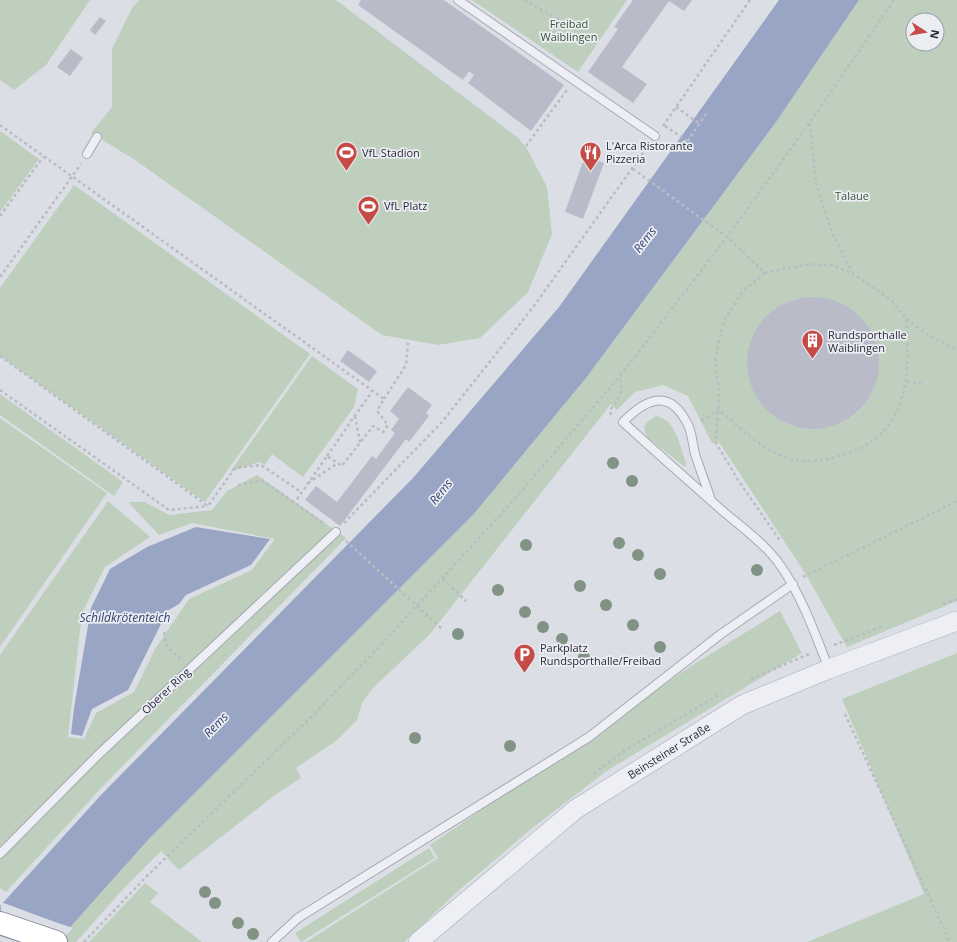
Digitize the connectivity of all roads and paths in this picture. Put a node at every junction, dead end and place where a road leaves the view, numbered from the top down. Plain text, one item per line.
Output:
1 (458, 0) edge
2 (524, 0) edge
3 (750, 0) edge
4 (894, 0) edge
5 (538, 46) dead end
6 (574, 81) junction
7 (676, 107) junction
8 (706, 114) dead end
9 (810, 122) junction
10 (663, 124) junction
11 (700, 124) junction
12 (0, 125) edge
13 (655, 136) junction
14 (97, 137) dead end
15 (688, 141) junction
16 (526, 146) dead end
17 (680, 151) dead end
18 (87, 154) dead end
19 (43, 156) junction
20 (633, 169) junction
21 (72, 178) junction
22 (0, 216) edge
23 (727, 237) junction
24 (765, 273) junction
25 (852, 273) junction
26 (0, 277) edge
27 (906, 318) junction
28 (408, 340) dead end
29 (957, 350) edge
30 (0, 356) edge
31 (620, 376) junction
32 (906, 382) junction
33 (922, 384) dead end
34 (0, 390) edge
35 (373, 390) junction
36 (384, 399) junction
37 (719, 410) junction
38 (355, 416) junction
39 (612, 422) dead end
40 (689, 428) junction
41 (360, 442) junction
42 (327, 456) junction
43 (338, 463) junction
44 (306, 485) junction
45 (238, 486) dead end
46 (301, 492) junction
47 (711, 500) junction
48 (957, 501) edge
49 (295, 502) junction
50 (208, 506) junction
51 (336, 532) junction
52 (783, 545) dead end
53 (801, 570) dead end
54 (805, 576) junction
55 (443, 579) junction
56 (793, 584) junction
57 (466, 601) dead end
58 (417, 607) junction
59 (957, 621) edge
60 (443, 630) dead end
61 (164, 632) dead end
62 (190, 668) junction
63 (829, 669) junction
64 (845, 714) dead end
65 (0, 854) edge
66 (0, 922) edge
67 (56, 942) edge
68 (84, 942) edge
69 (272, 942) edge
70 (418, 942) edge
71 (950, 942) edge

1 - 6 lane
2 - 5 path
3 - 7 path
4 - 9 path
6 - 13 lane
6 - 16 path
7 - 10 path
7 - 11 path
8 - 11 path
9 - 23 path
9 - 25 path
10 - 13 path
10 - 15 path
11 - 15 path
12 - 19 path
13 - 20 path
14 - 18 lane
15 - 17 path
19 - 21 path
19 - 22 path
20 - 23 path
20 - 51 path
21 - 26 path
21 - 35 path
23 - 24 path
23 - 31 path
24 - 25 path
24 - 37 path
25 - 27 path
27 - 29 path
27 - 32 path
28 - 36 path
30 - 50 path
31 - 39 path
31 - 55 path
32 - 33 path
32 - 37 path
34 - 50 path
35 - 36 path
35 - 38 path
36 - 41 path
37 - 40 path
37 - 52 path
38 - 41 path
38 - 42 path
40 - 47 lane
40 - 47 lane
41 - 43 path
42 - 43 path
42 - 44 path
43 - 44 path
44 - 46 path
45 - 49 path
46 - 49 path
46 - 50 path
47 - 56 lane
48 - 54 path
49 - 51 path
51 - 58 path
51 - 62 lane, Oberer Ring
53 - 54 path
54 - 56 path
55 - 57 path
55 - 58 path
56 - 63 lane
56 - 69 lane
58 - 60 path
58 - 68 path
59 - 63 street, Beinsteiner Straße
61 - 62 path
62 - 65 lane, Oberer Ring
63 - 70 street, Beinsteiner Straße
64 - 71 path
66 - 67 highway

